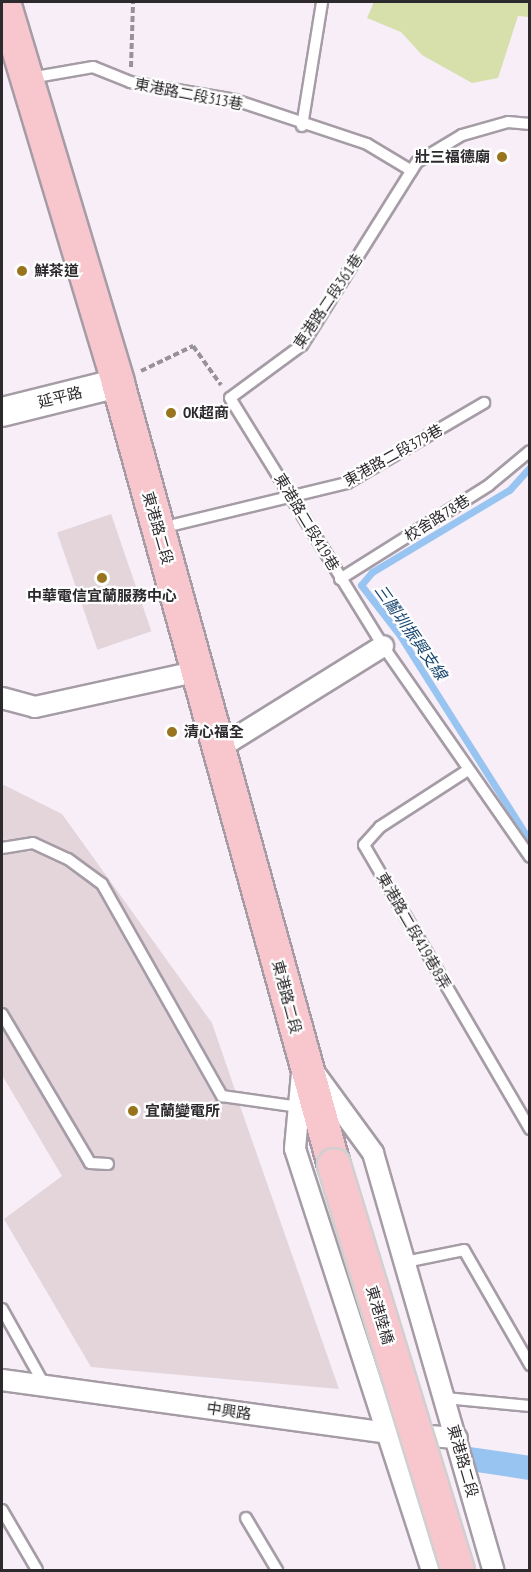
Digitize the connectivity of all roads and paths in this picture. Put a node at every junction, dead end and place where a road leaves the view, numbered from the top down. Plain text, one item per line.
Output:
1 (4, 2) edge
2 (133, 2) edge
3 (322, 2) edge
4 (28, 78) junction
5 (130, 82) junction
6 (530, 124) edge
7 (302, 126) junction
8 (412, 171) junction
9 (118, 383) junction
10 (230, 398) junction
11 (484, 404) dead end
12 (2, 412) edge
13 (530, 451) edge
14 (291, 496) junction
15 (158, 529) junction
16 (340, 579) junction
17 (383, 646) junction
18 (199, 671) junction
19 (2, 698) edge
20 (220, 747) junction
21 (468, 770) junction
22 (2, 848) edge
23 (530, 857) edge
24 (2, 1014) edge
25 (304, 1058) junction
26 (299, 1107) junction
27 (528, 1122) edge
28 (108, 1164) dead end
29 (405, 1262) junction
30 (2, 1309) edge
31 (530, 1365) edge
32 (2, 1380) edge
33 (45, 1386) junction
34 (445, 1398) junction
35 (530, 1406) edge
36 (387, 1433) junction
37 (457, 1438) junction
38 (2, 1510) edge
39 (246, 1518) dead end
40 (37, 1570) edge
41 (277, 1570) edge
42 (432, 1570) edge
43 (458, 1570) edge
44 (493, 1570) edge

1 - 4 main road, 東港路二段
2 - 5 path
3 - 7 lane
4 - 5 lane, 東港路二段313巷
4 - 9 main road, 東港路二段
5 - 7 lane, 東港路二段313巷
6 - 8 lane, 東港路二段361巷
7 - 8 lane, 東港路二段313巷
8 - 10 lane, 東港路二段361巷
9 - 10 path
9 - 12 main road, 延平路
9 - 15 main road, 東港路二段
10 - 14 lane, 東港路二段419巷
11 - 14 lane, 東港路二段379巷
13 - 16 lane, 校舍路78巷
14 - 15 lane, 東港路二段379巷
14 - 16 lane, 東港路二段419巷
15 - 18 main road, 東港路二段
16 - 17 lane, 東港路二段419巷
17 - 20 street
17 - 21 lane, 東港路二段419巷
18 - 19 street
18 - 20 main road, 東港路二段
20 - 25 main road, 東港路二段
21 - 23 lane, 東港路二段419巷
21 - 27 lane, 東港路二段419巷8弄
22 - 26 lane
24 - 28 lane
25 - 26 street, 東港路二段
25 - 29 street, 東港路二段
25 - 43 main road, 東港陸橋, bridge
26 - 36 street, 東港路二段
29 - 31 lane
29 - 34 street, 東港路二段
30 - 33 lane
32 - 33 street, 中興路
33 - 36 street, 中興路
34 - 35 lane
34 - 37 street, 東港路二段
36 - 37 street, 中興路
36 - 42 street, 東港路二段
37 - 44 street, 東港路二段
38 - 40 lane
39 - 41 lane

